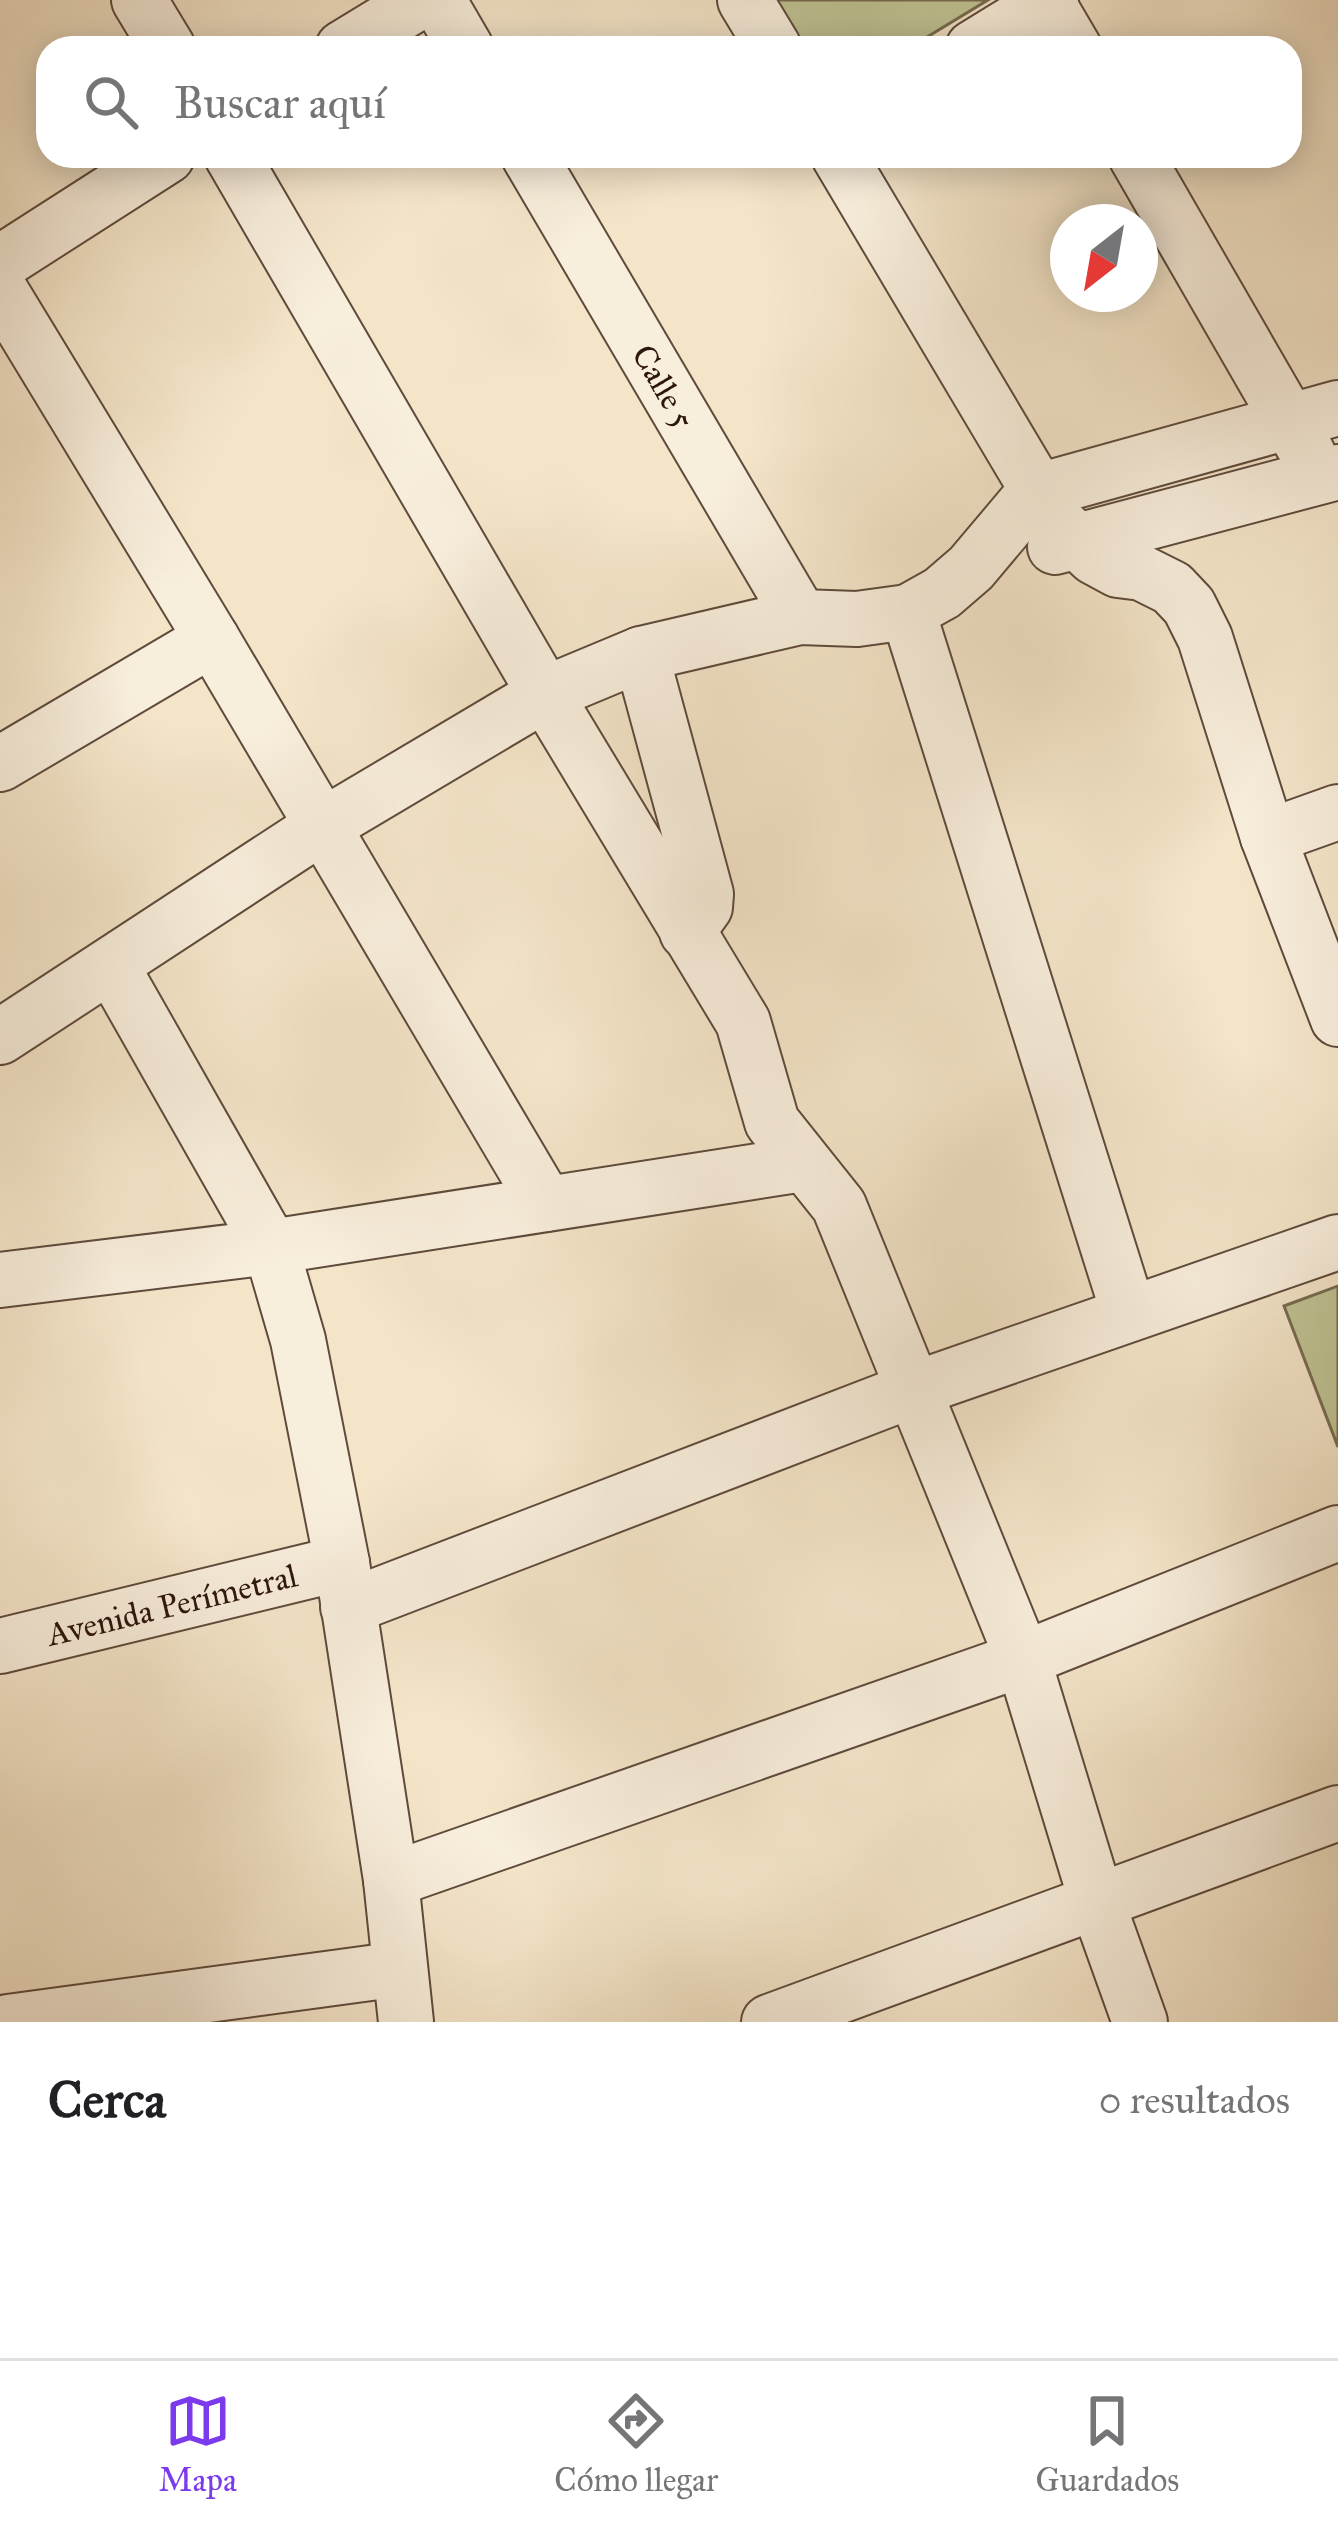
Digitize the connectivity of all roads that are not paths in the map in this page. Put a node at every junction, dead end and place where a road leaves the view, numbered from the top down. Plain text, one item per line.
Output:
1 (139, 0) edge
2 (422, 0) edge
3 (438, 0) edge
4 (745, 0) edge
5 (1058, 17) edge
6 (161, 36) edge
7 (363, 36) edge
8 (459, 36) edge
9 (767, 36) edge
10 (1006, 36) edge
11 (148, 168) edge
12 (239, 168) edge
13 (536, 168) edge
14 (846, 168) edge
15 (1144, 168) edge
16 (0, 263) edge
17 (0, 290) edge
18 (1314, 416) edge
19 (1330, 475) edge
20 (1035, 492) junction
21 (1076, 542) junction
22 (971, 568) junction
23 (908, 612) junction
24 (800, 617) junction
25 (212, 639) junction
26 (641, 654) junction
27 (545, 694) junction
28 (0, 764) edge
29 (1338, 812) edge
30 (321, 827) junction
31 (1268, 837) junction
32 (687, 932) junction
33 (112, 967) junction
34 (1338, 1019) edge
35 (0, 1037) edge
36 (802, 1164) junction
37 (546, 1204) junction
38 (1338, 1242) edge
39 (272, 1246) junction
40 (0, 1280) edge
41 (1129, 1314) junction
42 (915, 1389) junction
43 (1338, 1533) edge
44 (345, 1585) junction
45 (0, 1646) edge
46 (1023, 1659) junction
47 (1338, 1813) edge
48 (391, 1880) junction
49 (1097, 1902) junction
50 (400, 1969) junction
51 (105, 2015) edge
52 (8, 2022) edge
53 (406, 2022) edge
54 (769, 2022) edge
55 (1140, 2022) edge

1 - 6 street
2 - 7 street
3 - 8 street
4 - 9 street
5 - 10 street
11 - 16 street
12 - 27 street
13 - 24 street, Calle 5
14 - 20 street
15 - 18 street
17 - 25 street
18 - 19 street
18 - 20 street
19 - 21 street
20 - 21 street
20 - 22 street
21 - 22 street
21 - 31 street
22 - 23 street
23 - 24 street
23 - 41 street
24 - 26 street
25 - 28 street
25 - 30 street
26 - 27 street
26 - 32 street
27 - 30 street
27 - 32 street
29 - 31 street
30 - 33 street
30 - 37 street
31 - 34 street
32 - 36 street
33 - 35 street
33 - 39 street
36 - 37 street
36 - 42 street
37 - 39 street
38 - 41 street, Avenida Perímetral
39 - 40 street
39 - 44 street
41 - 42 street, Avenida Perímetral
42 - 44 street, Avenida Perímetral
42 - 46 street
43 - 46 street
44 - 45 street, Avenida Perímetral
44 - 48 street
46 - 48 street
46 - 49 street
47 - 49 street
48 - 50 street
49 - 54 street
49 - 55 street
50 - 51 street
50 - 53 street
51 - 52 street

